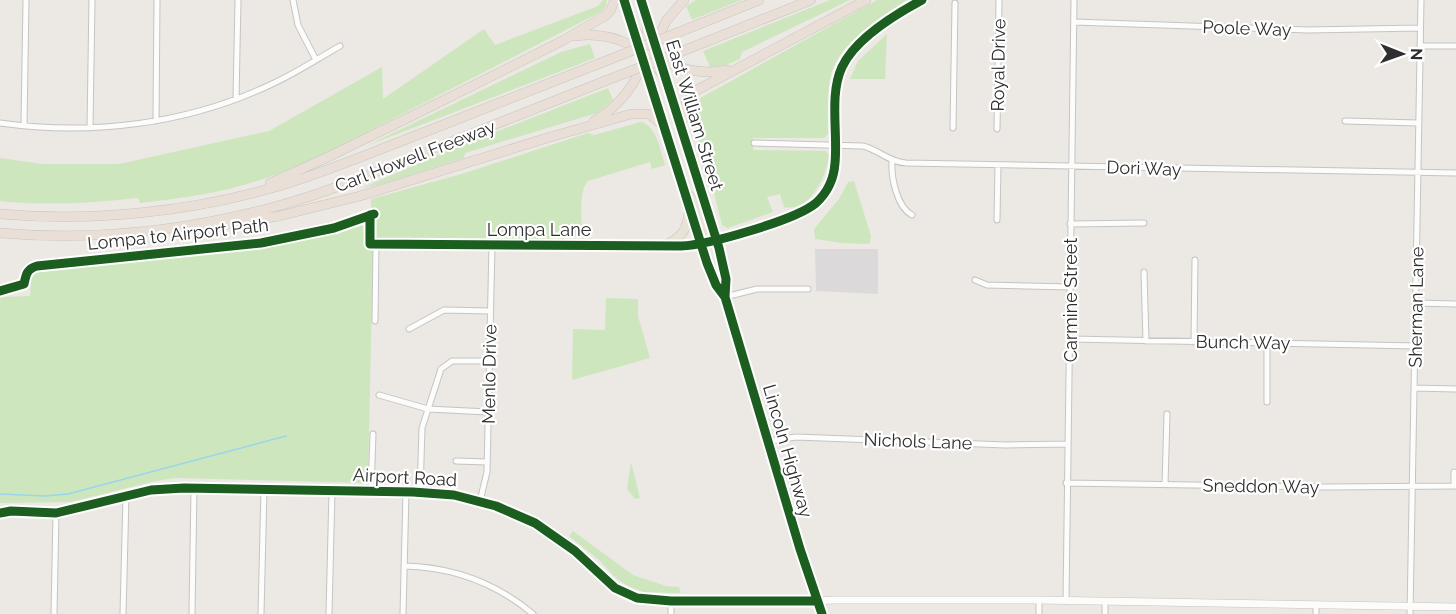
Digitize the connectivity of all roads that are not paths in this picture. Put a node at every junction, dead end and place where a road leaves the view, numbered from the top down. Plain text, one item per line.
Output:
1 (26, 0) edge
2 (92, 0) edge
3 (157, 0) edge
4 (238, 0) edge
5 (293, 0) edge
6 (615, 0) edge
7 (624, 0) edge
8 (641, 0) edge
9 (684, 0) edge
10 (759, 0) edge
11 (812, 0) edge
12 (866, 0) edge
13 (922, 0) edge
14 (999, 0) edge
15 (1074, 0) edge
16 (1421, 0) edge
17 (955, 3) dead end
18 (645, 10) joint
19 (629, 15) joint
20 (1074, 22) junction
21 (1420, 28) junction
22 (564, 39) junction
23 (340, 46) dead end
24 (1420, 46) junction
25 (1456, 46) edge
26 (649, 53) junction
27 (316, 60) junction
28 (746, 62) junction
29 (236, 99) junction
30 (156, 121) junction
31 (1345, 122) dead end
32 (0, 123) edge
33 (1418, 123) junction
34 (24, 126) junction
35 (664, 126) junction
36 (90, 127) junction
37 (584, 127) junction
38 (681, 127) junction
39 (953, 128) dead end
40 (997, 129) dead end
41 (754, 143) dead end
42 (836, 144) junction
43 (892, 161) junction
44 (998, 165) junction
45 (1071, 166) junction
46 (1418, 173) junction
47 (1456, 173) edge
48 (684, 190) junction
49 (227, 199) junction
50 (690, 209) junction
51 (0, 214) edge
52 (912, 215) dead end
53 (997, 220) dead end
54 (1144, 223) dead end
55 (1070, 224) junction
56 (142, 232) junction
57 (0, 233) edge
58 (717, 240) junction
59 (701, 244) junction
60 (492, 245) junction
61 (664, 246) junction
62 (1195, 260) dead end
63 (1144, 272) dead end
64 (975, 280) dead end
65 (1070, 287) junction
66 (808, 289) dead end
67 (725, 297) junction
68 (1416, 303) junction
69 (1456, 304) edge
70 (490, 311) junction
71 (375, 321) dead end
72 (409, 328) dead end
73 (1070, 339) junction
74 (1146, 341) junction
75 (1194, 342) junction
76 (1267, 343) junction
77 (1416, 345) junction
78 (489, 361) junction
79 (1414, 388) junction
80 (1456, 389) edge
81 (379, 395) dead end
82 (1267, 402) dead end
83 (428, 409) junction
84 (488, 412) junction
85 (1167, 414) dead end
86 (373, 434) dead end
87 (769, 441) junction
88 (1068, 444) junction
89 (456, 461) dead end
90 (487, 462) junction
91 (1454, 472) dead end
92 (1066, 483) junction
93 (1165, 484) junction
94 (1412, 486) junction
95 (1455, 486) edge
96 (194, 488) junction
97 (264, 488) junction
98 (332, 490) junction
99 (371, 491) junction
100 (406, 492) junction
101 (420, 492) junction
102 (126, 496) junction
103 (480, 501) junction
104 (0, 513) edge
105 (56, 513) junction
106 (404, 566) junction
107 (1039, 600) junction
108 (671, 601) junction
109 (817, 601) junction
110 (1066, 601) junction
111 (1105, 601) junction
112 (1316, 605) junction
113 (1456, 608) edge
114 (1410, 610) edge
115 (54, 614) edge
116 (123, 614) edge
117 (192, 614) edge
118 (261, 614) edge
119 (329, 614) edge
120 (403, 614) edge
121 (533, 614) edge
122 (671, 614) edge
123 (822, 614) edge
124 (1039, 614) edge
125 (1105, 614) edge
126 (1316, 614) edge

1 - 34 street
2 - 36 street
3 - 30 street
4 - 29 street
5 - 27 street
6 - 22 highway
7 - 19 main road
8 - 18 main road
9 - 26 highway
10 - 49 highway, Carl Howell Freeway, bridge
11 - 56 highway, Carl Howell Freeway, bridge
12 - 28 highway
13 - 42 street
14 - 40 street, Royal Drive
15 - 20 street, Carmine Street
16 - 21 street, Sherman Lane
17 - 39 street
18 - 26 highway
19 - 26 highway
20 - 21 street, Poole Way
20 - 45 street, Carmine Street
21 - 24 street, Sherman Lane
22 - 26 highway
22 - 49 highway
23 - 27 street
24 - 25 street
24 - 33 street, Sherman Lane
26 - 28 highway
26 - 35 highway, East William Street
26 - 37 highway
26 - 38 highway, East William Street
27 - 29 street
28 - 38 highway
29 - 30 street
30 - 36 street
31 - 33 street
32 - 34 street
33 - 46 street, Sherman Lane
34 - 36 street
35 - 37 highway
35 - 48 highway, East William Street
37 - 56 highway
38 - 58 highway, East William Street
41 - 42 street, Dori Way
42 - 43 street, Dori Way
42 - 58 street
43 - 44 street, Dori Way
43 - 52 street
44 - 45 street, Dori Way
44 - 53 street
45 - 46 street, Dori Way
45 - 55 street, Carmine Street
46 - 47 street, Dori Way
46 - 68 street, Sherman Lane
48 - 50 highway, East William Street
48 - 58 highway
49 - 51 highway, Carl Howell Freeway
50 - 59 highway, East William Street
50 - 61 highway
54 - 55 street
55 - 65 street, Carmine Street
56 - 57 highway, Carl Howell Freeway
58 - 59 street
58 - 67 highway, Lincoln Highway
59 - 61 street, Lompa Lane
59 - 67 highway, Lincoln Highway
60 - 61 street, Lompa Lane
60 - 70 street, Menlo Drive
60 - 71 street, Lompa Lane
62 - 75 street
63 - 74 street
64 - 65 street
65 - 73 street, Carmine Street
66 - 67 street
67 - 87 highway, Lincoln Highway
68 - 69 street
68 - 77 street, Sherman Lane
70 - 72 street
70 - 78 street, Menlo Drive
73 - 74 street, Bunch Way
73 - 88 street, Carmine Street
74 - 75 street, Bunch Way
75 - 76 street, Bunch Way
76 - 77 street, Bunch Way
76 - 82 street
77 - 79 street, Sherman Lane
78 - 83 street
78 - 84 street, Menlo Drive
79 - 80 street
79 - 94 street, Sherman Lane
81 - 83 street
83 - 84 street
83 - 101 street
84 - 90 street, Menlo Drive
85 - 93 street
86 - 99 street
87 - 88 street, Nichols Lane
87 - 109 highway, Lincoln Highway
88 - 92 street, Carmine Street
89 - 90 street
90 - 103 street, Menlo Drive
91 - 95 street
92 - 93 street, Sneddon Way
92 - 110 street, Carmine Street
93 - 94 street, Sneddon Way
94 - 95 street, Sneddon Way
94 - 114 street, Sherman Lane
96 - 97 street, Airport Road
96 - 102 street, Airport Road
96 - 117 street
97 - 98 street, Airport Road
97 - 118 street
98 - 99 street, Airport Road
98 - 119 street
99 - 100 street, Airport Road
100 - 101 street, Airport Road
100 - 106 street
101 - 103 street, Airport Road
102 - 105 street, Airport Road
102 - 116 street
103 - 108 street, Airport Road
104 - 105 street, Airport Road
105 - 115 street
106 - 120 street
106 - 121 street
107 - 109 street, Airport Road
107 - 110 street, Airport Road
107 - 124 street
108 - 109 street, Airport Road
108 - 122 street
109 - 123 highway, Lincoln Highway
110 - 111 street, Airport Road
111 - 112 street, Airport Road
111 - 125 street
112 - 114 street, Airport Road
112 - 126 street
113 - 114 street, Airport Road

